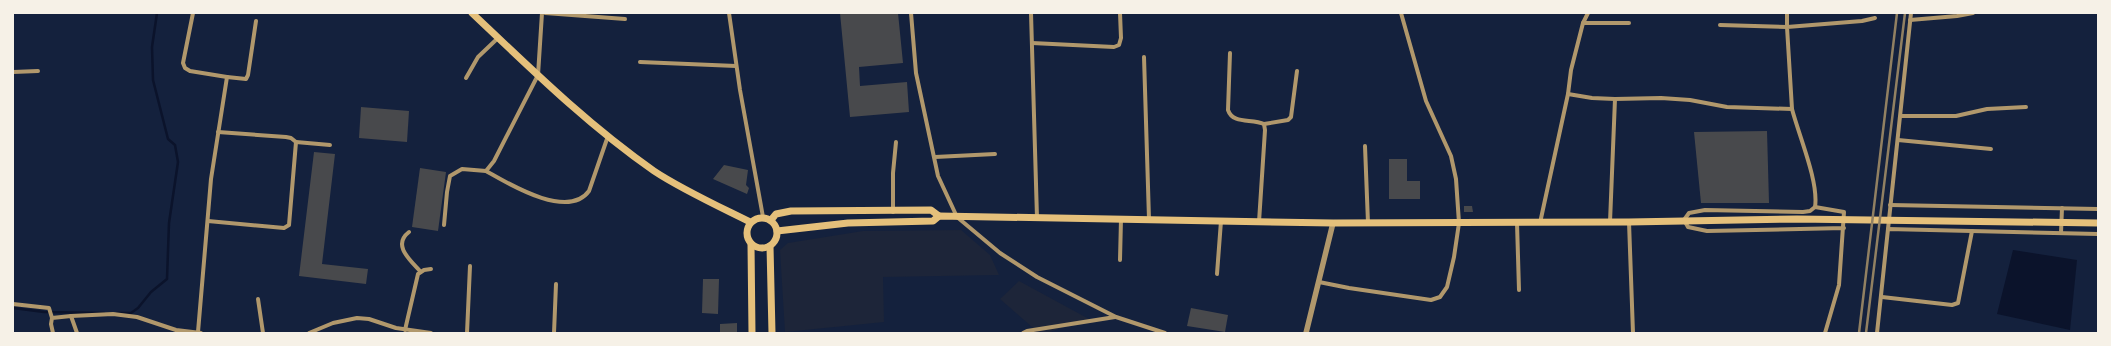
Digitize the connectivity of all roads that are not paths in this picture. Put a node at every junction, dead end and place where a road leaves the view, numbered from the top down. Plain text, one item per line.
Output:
1 (193, 13) edge
2 (472, 13) edge
3 (543, 13) edge
4 (729, 13) edge
5 (911, 13) edge
6 (1031, 13) edge
7 (1120, 13) edge
8 (1401, 13) edge
9 (1588, 13) edge
10 (1787, 13) edge
11 (1911, 13) edge
12 (1973, 13) edge
13 (1875, 18) dead end
14 (625, 19) dead end
15 (1910, 20) junction
16 (256, 21) dead end
17 (1583, 23) junction
18 (1629, 23) dead end
19 (1720, 25) dead end
20 (1787, 27) junction
21 (498, 38) junction
22 (1032, 43) junction
23 (1230, 53) dead end
24 (1144, 57) dead end
25 (640, 62) dead end
26 (736, 66) junction
27 (13, 72) edge
28 (38, 72) dead end
29 (1297, 72) dead end
30 (538, 75) junction
31 (227, 77) junction
32 (466, 78) dead end
33 (1568, 94) junction
34 (1615, 99) junction
35 (2026, 107) dead end
36 (1792, 109) junction
37 (1901, 116) junction
38 (1264, 124) junction
39 (218, 132) junction
40 (608, 136) junction
41 (1898, 140) junction
42 (296, 142) junction
43 (896, 142) dead end
44 (330, 145) dead end
45 (1365, 146) dead end
46 (1991, 149) dead end
47 (995, 154) dead end
48 (934, 157) junction
49 (486, 171) junction
50 (1890, 205) junction
51 (1815, 207) junction
52 (2062, 208) junction
53 (2098, 209) edge
54 (893, 212) junction
55 (939, 216) junction
56 (763, 217) junction
57 (957, 217) junction
58 (1037, 218) junction
59 (1121, 219) junction
60 (1149, 219) junction
61 (771, 220) junction
62 (1684, 220) junction
63 (208, 221) junction
64 (1221, 221) junction
65 (750, 222) junction
66 (1260, 222) junction
67 (1540, 222) junction
68 (1610, 222) junction
69 (1629, 222) junction
70 (1333, 223) junction
71 (1368, 223) junction
72 (1459, 223) junction
73 (1517, 223) junction
74 (2098, 223) edge
75 (444, 225) dead end
76 (1844, 228) junction
77 (1888, 229) junction
78 (777, 231) junction
79 (1972, 231) junction
80 (409, 232) dead end
81 (2061, 233) junction
82 (2098, 234) edge
83 (751, 244) junction
84 (770, 246) junction
85 (1120, 260) dead end
86 (470, 266) dead end
87 (431, 269) dead end
88 (420, 271) junction
89 (1216, 274) dead end
90 (1319, 282) junction
91 (556, 284) dead end
92 (1519, 290) dead end
93 (1882, 297) junction
94 (258, 299) dead end
95 (13, 304) edge
96 (52, 316) junction
97 (72, 316) junction
98 (1116, 317) junction
99 (406, 330) junction
100 (395, 331) edge
101 (53, 333) edge
102 (77, 333) edge
103 (200, 333) edge
104 (263, 333) edge
105 (310, 333) edge
106 (431, 333) edge
107 (467, 333) edge
108 (554, 333) edge
109 (752, 333) edge
110 (772, 333) edge
111 (1023, 333) edge
112 (1165, 333) edge
113 (1306, 333) edge
114 (1633, 333) edge
115 (1825, 333) edge
116 (1877, 333) edge

1 - 31 street
2 - 21 main road
3 - 14 street
3 - 30 street
4 - 26 street
5 - 48 street
6 - 22 street
7 - 22 street
8 - 72 street
9 - 17 street
10 - 20 street
11 - 15 street
12 - 15 street
13 - 20 street
15 - 37 street
16 - 31 street
17 - 18 street
17 - 33 street
19 - 20 street
20 - 36 street
21 - 30 main road
21 - 32 street
22 - 58 street
23 - 38 street
24 - 60 street
25 - 26 street
26 - 56 street
27 - 28 street
29 - 38 street
30 - 40 main road
30 - 49 street
31 - 39 street
33 - 34 street
33 - 67 street
34 - 36 street
34 - 68 street
35 - 37 street
36 - 51 street
37 - 41 street
38 - 66 street
39 - 42 street
39 - 63 street
40 - 49 street
40 - 65 main road
41 - 46 street
41 - 50 street
42 - 44 street
42 - 63 street
43 - 54 street
45 - 71 street
47 - 48 street
48 - 57 street
49 - 75 street
50 - 52 street
50 - 77 street
51 - 62 street
51 - 76 street
52 - 53 street
52 - 81 street
54 - 55 main road
54 - 61 main road
55 - 57 main road
55 - 78 main road
56 - 61 main road
56 - 65 main road
57 - 58 main road
57 - 98 street
58 - 59 main road
59 - 60 main road
59 - 85 street
60 - 64 main road
61 - 78 main road
62 - 69 main road
62 - 74 main road
62 - 76 street
63 - 103 street
64 - 66 main road
64 - 89 street
65 - 83 main road
66 - 70 main road
67 - 68 main road
67 - 73 main road
68 - 69 main road
69 - 114 street
70 - 71 main road
70 - 90 street
71 - 72 main road
72 - 73 main road
72 - 90 street
73 - 92 street
76 - 115 street
77 - 79 street
77 - 93 street
78 - 84 main road
79 - 81 street
79 - 93 street
80 - 88 street
81 - 82 street
83 - 84 main road
83 - 109 main road
84 - 110 main road
86 - 107 street
87 - 88 street
88 - 99 street
90 - 113 street
91 - 108 street
93 - 116 street
94 - 104 street
95 - 96 street
96 - 97 street
96 - 101 street
97 - 102 street
97 - 103 street
98 - 111 street
98 - 112 street
99 - 100 street
99 - 106 street
100 - 105 street

